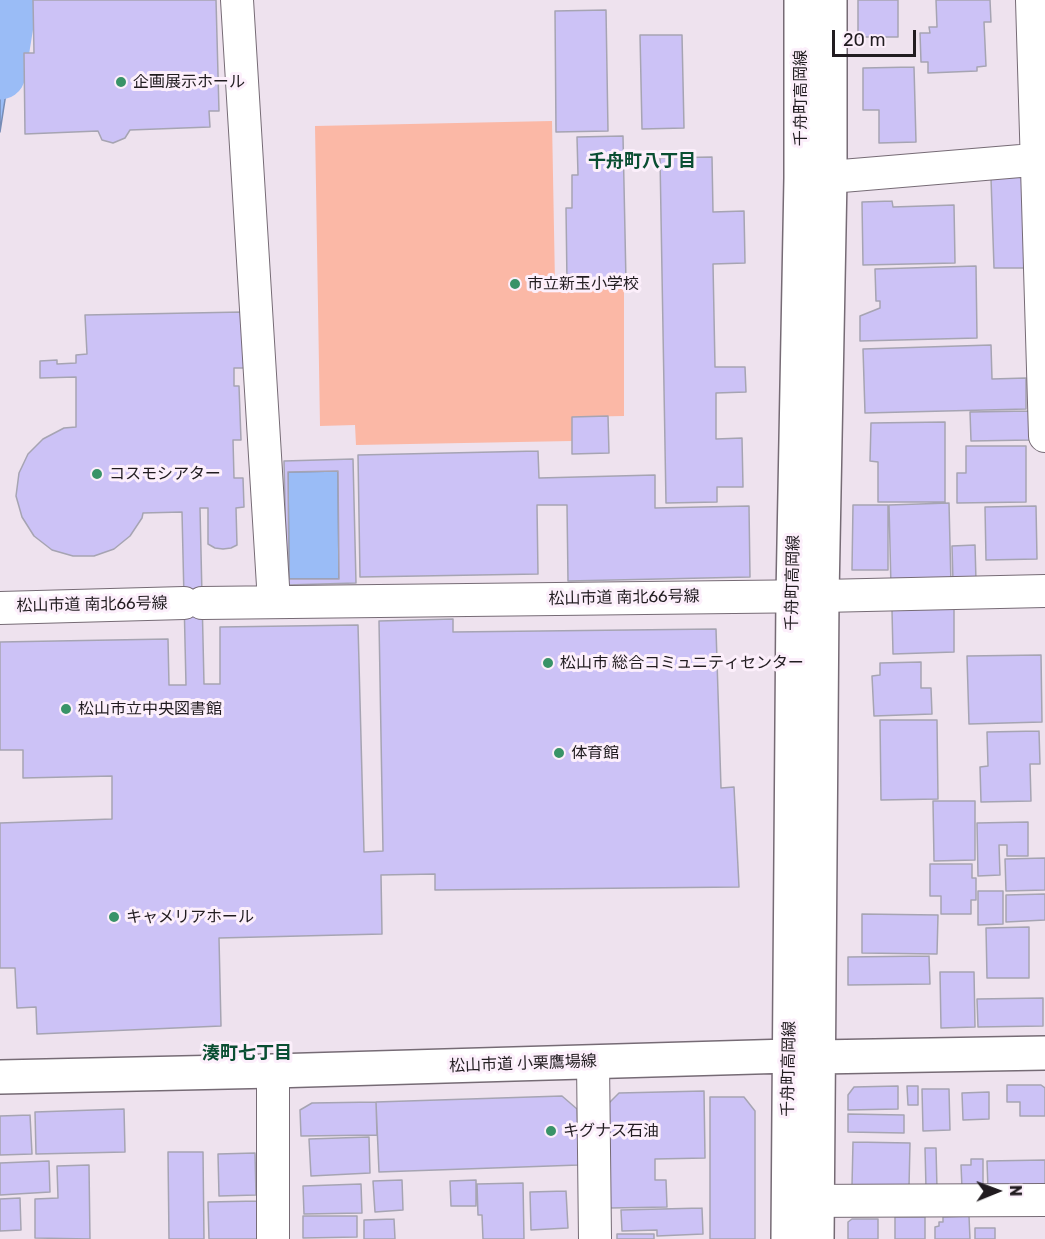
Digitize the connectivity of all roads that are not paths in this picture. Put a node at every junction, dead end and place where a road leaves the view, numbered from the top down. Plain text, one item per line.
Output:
1 (237, 0) edge
2 (801, 0) edge
3 (830, 0) edge
4 (1032, 0) edge
5 (1041, 159) edge
6 (815, 177) junction
7 (1045, 436) edge
8 (1045, 591) edge
9 (807, 596) junction
10 (274, 602) junction
11 (0, 608) edge
12 (1045, 1053) edge
13 (803, 1057) junction
14 (593, 1062) junction
15 (273, 1071) junction
16 (0, 1077) edge
17 (1045, 1200) edge
18 (803, 1201) junction
19 (273, 1239) edge
20 (595, 1239) edge
21 (788, 1239) edge
22 (817, 1239) edge

1 - 10 street
2 - 6 street, 千舟町高岡線
3 - 6 street, 千舟町高岡線
4 - 5 street
5 - 6 street
5 - 7 street
6 - 9 street, 千舟町高岡線
8 - 9 street, 松山市道 南北66号線
9 - 10 street, 松山市道 南北66号線
9 - 13 street, 千舟町高岡線
10 - 11 street, 松山市道 南北66号線
12 - 13 street, 松山市道 小栗鷹場線
13 - 14 street, 松山市道 小栗鷹場線
13 - 18 street, 千舟町高岡線
14 - 15 street, 松山市道 小栗鷹場線
14 - 20 street
15 - 16 street, 松山市道 小栗鷹場線
15 - 19 street
17 - 18 street
18 - 21 street, 千舟町高岡線
18 - 22 street, 千舟町高岡線

